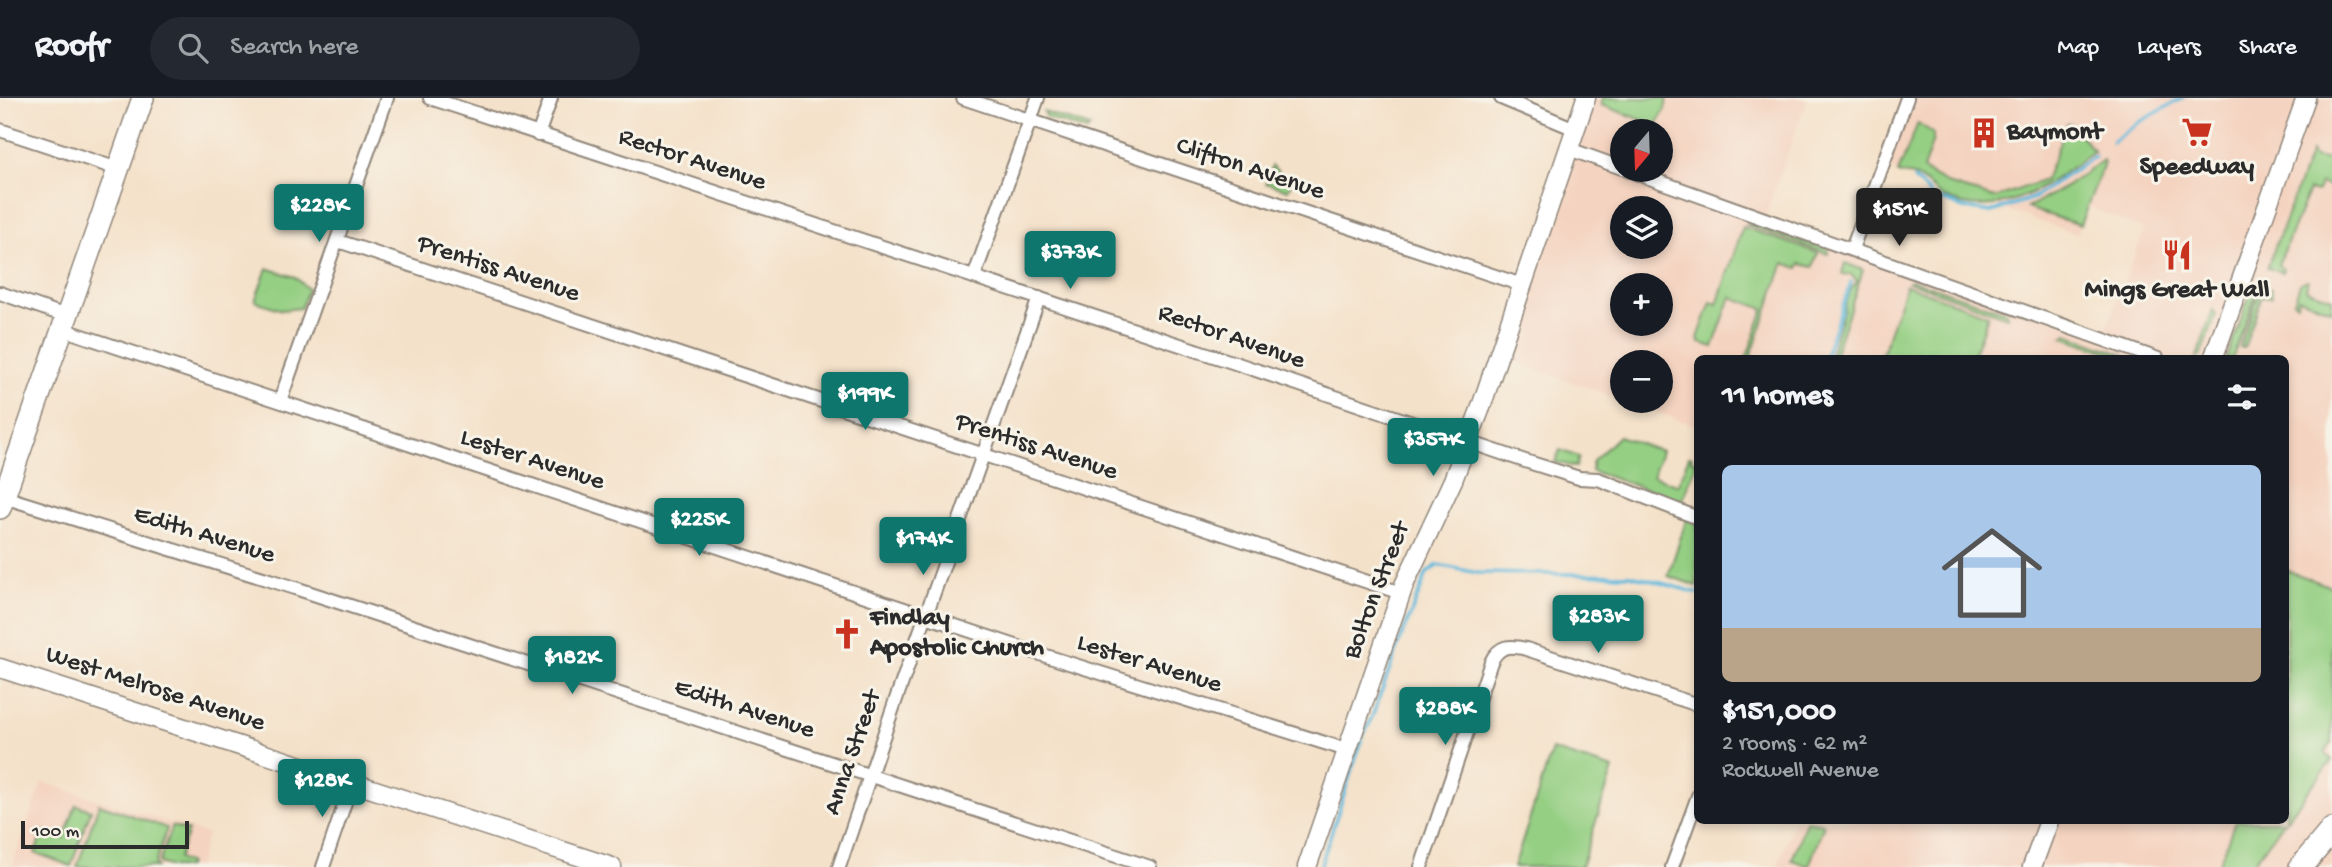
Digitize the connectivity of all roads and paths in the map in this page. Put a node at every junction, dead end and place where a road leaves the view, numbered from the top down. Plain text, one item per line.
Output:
1 (143, 98) edge
2 (387, 98) edge
3 (430, 98) edge
4 (551, 98) edge
5 (963, 98) edge
6 (1038, 98) edge
7 (1501, 98) edge
8 (1586, 98) edge
9 (1907, 98) edge
10 (2306, 98) edge
11 (1030, 120) junction
12 (1576, 129) junction
13 (0, 130) edge
14 (538, 135) junction
15 (1569, 149) junction
16 (1610, 164) edge
17 (118, 169) junction
18 (1661, 182) edge
19 (338, 241) junction
20 (1852, 249) junction
21 (974, 277) junction
22 (1522, 285) junction
23 (0, 293) edge
24 (1039, 298) junction
25 (64, 323) junction
26 (2147, 355) edge
27 (2214, 355) edge
28 (280, 401) junction
29 (1468, 442) junction
30 (985, 454) junction
31 (8, 459) edge
32 (2, 502) edge
33 (1694, 515) edge
34 (1401, 593) junction
35 (926, 617) junction
36 (0, 668) edge
37 (1694, 704) edge
38 (1347, 750) junction
39 (871, 776) junction
40 (352, 782) junction
41 (1694, 807) edge
42 (2048, 824) edge
43 (2332, 830) edge
44 (323, 867) edge
45 (612, 867) edge
46 (839, 867) edge
47 (1150, 867) edge
48 (1307, 867) edge
49 (1421, 867) edge
50 (1672, 867) edge
51 (2032, 867) edge
52 (2301, 867) edge

1 - 17 main road
2 - 19 street
3 - 14 street, Rector Avenue
4 - 14 street
5 - 11 street, Clifton Avenue
6 - 11 street
7 - 12 street
8 - 12 street, Bolton Street
9 - 20 street
10 - 27 street
11 - 21 street
11 - 22 street, Clifton Avenue
12 - 15 street, Bolton Street
13 - 17 street
14 - 21 street, Rector Avenue
15 - 16 street
15 - 22 street, Bolton Street
17 - 25 main road
18 - 20 street
19 - 28 street
19 - 30 street, Prentiss Avenue
20 - 26 street
21 - 24 street, Rector Avenue
22 - 29 street, Bolton Street
23 - 25 street, Lester Avenue
24 - 29 street, Rector Avenue
24 - 30 street, Anna Street
25 - 28 street, Lester Avenue
25 - 31 main road
28 - 35 street, Lester Avenue
29 - 33 street, Rector Avenue
29 - 34 street, Bolton Street
30 - 34 street, Prentiss Avenue
30 - 35 street, Anna Street
31 - 32 main road
32 - 39 street, Edith Avenue
34 - 38 street, Bolton Street
35 - 38 street, Lester Avenue
35 - 39 street, Anna Street
36 - 40 street, West Melrose Avenue
37 - 49 street
38 - 48 street, Bolton Street
39 - 46 street, Anna Street
39 - 47 street, Edith Avenue
40 - 44 street
40 - 45 street, West Melrose Avenue
41 - 50 street
42 - 51 street
43 - 52 highway

